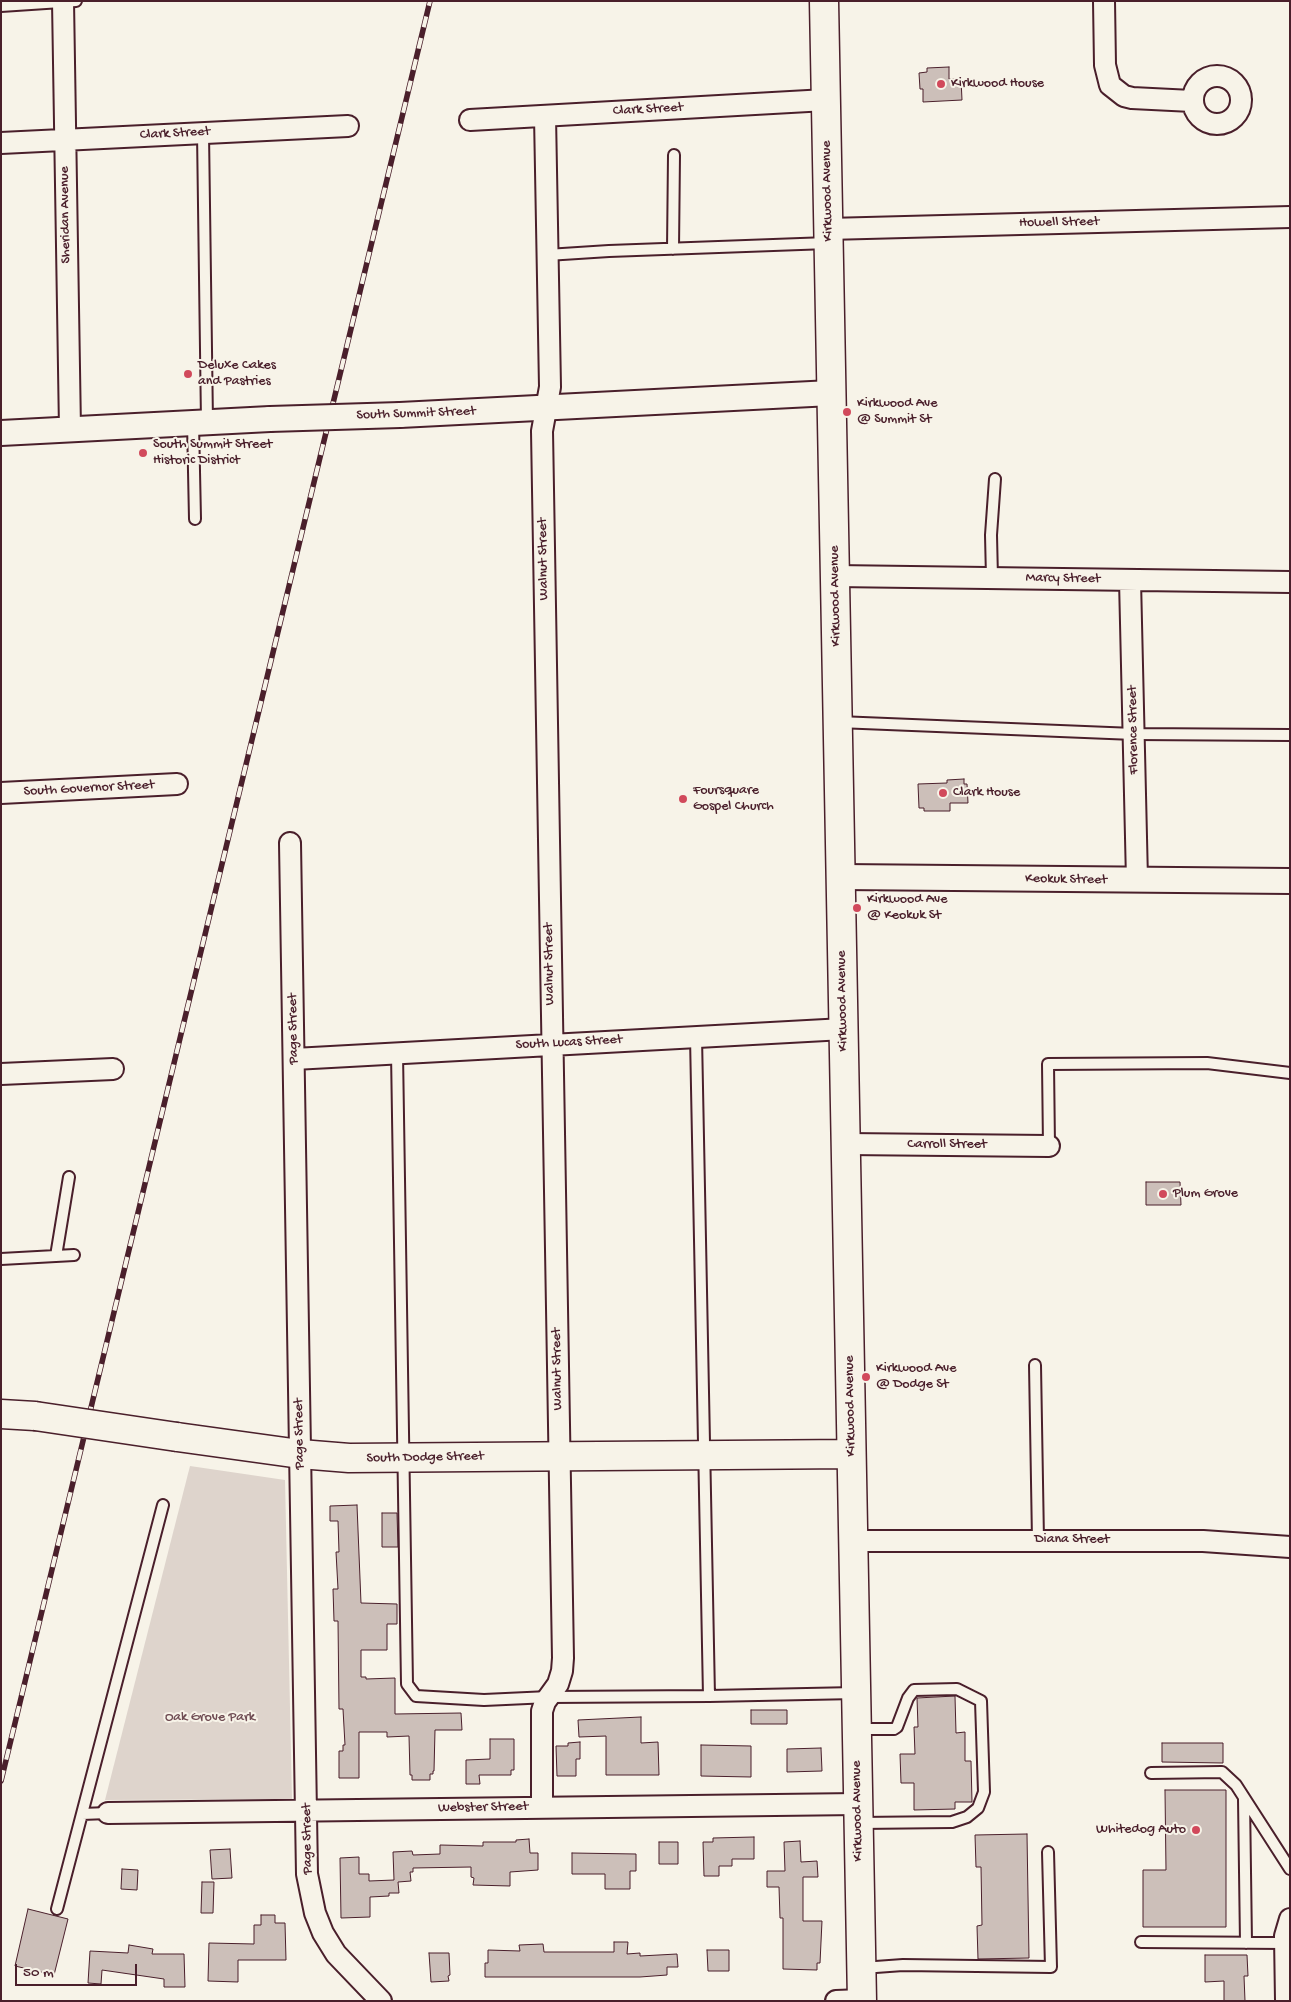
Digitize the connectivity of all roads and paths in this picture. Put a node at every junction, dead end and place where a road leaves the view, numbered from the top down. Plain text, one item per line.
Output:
1 (824, 1) edge
2 (1104, 1) edge
3 (67, 2) edge
4 (1, 6) edge
5 (826, 100) junction
6 (1192, 101) dead end
7 (545, 116) junction
8 (470, 120) dead end
9 (348, 126) dead end
10 (203, 133) junction
11 (64, 140) junction
12 (1, 143) edge
13 (674, 155) dead end
14 (1290, 217) edge
15 (828, 236) junction
16 (673, 249) junction
17 (547, 255) junction
18 (831, 393) junction
19 (546, 408) junction
20 (200, 423) junction
21 (70, 429) junction
22 (1, 433) edge
23 (995, 478) dead end
24 (195, 519) dead end
25 (836, 576) junction
26 (992, 578) junction
27 (1130, 580) junction
28 (1290, 582) edge
29 (838, 722) junction
30 (1134, 734) junction
31 (1290, 736) edge
32 (177, 784) dead end
33 (1, 793) edge
34 (290, 843) dead end
35 (842, 877) junction
36 (1137, 880) junction
37 (1290, 881) edge
38 (844, 1029) junction
39 (696, 1037) junction
40 (552, 1044) junction
41 (397, 1053) junction
42 (294, 1058) junction
43 (113, 1069) dead end
44 (1290, 1072) edge
45 (1, 1074) edge
46 (846, 1144) junction
47 (1049, 1146) joint
48 (69, 1177) dead end
49 (74, 1255) dead end
50 (56, 1256) junction
51 (1, 1259) edge
52 (1035, 1365) dead end
53 (1, 1414) edge
54 (300, 1454) junction
55 (851, 1454) junction
56 (705, 1455) junction
57 (559, 1456) junction
58 (403, 1458) junction
59 (164, 1505) dead end
60 (1038, 1540) junction
61 (853, 1541) junction
62 (1290, 1547) edge
63 (856, 1693) junction
64 (710, 1696) junction
65 (549, 1697) junction
66 (857, 1730) junction
67 (1151, 1773) dead end
68 (1244, 1798) junction
69 (542, 1808) junction
70 (308, 1811) junction
71 (108, 1813) joint
72 (82, 1814) junction
73 (858, 1814) junction
74 (1048, 1852) dead end
75 (1290, 1869) edge
76 (57, 1910) dead end
77 (1290, 1919) edge
78 (1141, 1942) dead end
79 (1246, 1943) junction
80 (1285, 1943) junction
81 (861, 1968) junction
82 (862, 2000) edge
83 (381, 2001) edge
84 (836, 2001) edge
85 (1286, 2001) edge

1 - 5 main road, Kirkwood Avenue
2 - 6 street
3 - 4 lane
3 - 11 street, Sheridan Avenue
5 - 7 street, Clark Street
5 - 15 main road, Kirkwood Avenue
7 - 8 street, Clark Street
7 - 17 street, Walnut Street
9 - 10 street, Clark Street
10 - 11 street, Clark Street
10 - 20 lane
11 - 12 street, Clark Street
11 - 21 street, Sheridan Avenue
13 - 16 lane
14 - 15 street, Howell Street
15 - 16 lane
15 - 18 main road, Kirkwood Avenue
16 - 17 lane
17 - 19 street, Walnut Street
18 - 19 street, South Summit Street
18 - 25 main road, Kirkwood Avenue
19 - 20 street, South Summit Street, bridge
19 - 40 street, Walnut Street
20 - 21 street, South Summit Street
20 - 24 lane
21 - 22 street, South Summit Street
23 - 26 lane
25 - 26 street, Marcy Street
25 - 29 main road, Kirkwood Avenue
26 - 27 street, Marcy Street
27 - 28 street, Marcy Street
27 - 30 street, Florence Street
29 - 30 lane
29 - 35 main road, Kirkwood Avenue
30 - 31 lane
30 - 36 street, Florence Street
32 - 33 street, South Governor Street
34 - 42 street, Page Street
35 - 36 street, Keokuk Street
35 - 38 main road, Kirkwood Avenue
36 - 37 street, Keokuk Street
38 - 39 street, South Lucas Street
38 - 46 main road, Kirkwood Avenue
39 - 40 street, South Lucas Street
39 - 56 lane
40 - 41 street, South Lucas Street
40 - 57 street, Walnut Street
41 - 42 street, South Lucas Street
41 - 58 lane
42 - 54 street, Page Street
43 - 45 street
44 - 47 lane
46 - 47 street, Carroll Street
46 - 55 main road, Kirkwood Avenue
48 - 50 lane
49 - 50 lane
50 - 51 lane
52 - 60 lane
53 - 54 main road, South Dodge Street, bridge
54 - 58 main road, South Dodge Street
54 - 70 street, Page Street
55 - 56 main road, South Dodge Street
55 - 61 main road, Kirkwood Avenue
56 - 57 main road, South Dodge Street
56 - 64 lane
57 - 58 main road, South Dodge Street
57 - 65 street, Walnut Street
58 - 65 lane
59 - 72 lane
60 - 61 street, Diana Street
60 - 62 street, Diana Street
61 - 63 main road, Kirkwood Avenue
63 - 64 lane
63 - 66 main road, Kirkwood Avenue
64 - 65 lane
65 - 69 street, Walnut Street
66 - 73 main road, Kirkwood Avenue
66 - 73 lane
67 - 68 lane
68 - 75 lane
68 - 79 lane
69 - 70 street, Webster Street
69 - 73 street, Webster Street
70 - 71 street, Webster Street
70 - 83 street, Page Street
71 - 72 lane
72 - 76 lane
73 - 81 main road, Kirkwood Avenue
74 - 81 lane
77 - 80 street
78 - 79 lane
79 - 80 lane
80 - 85 street
81 - 82 main road, Kirkwood Avenue
82 - 84 street

